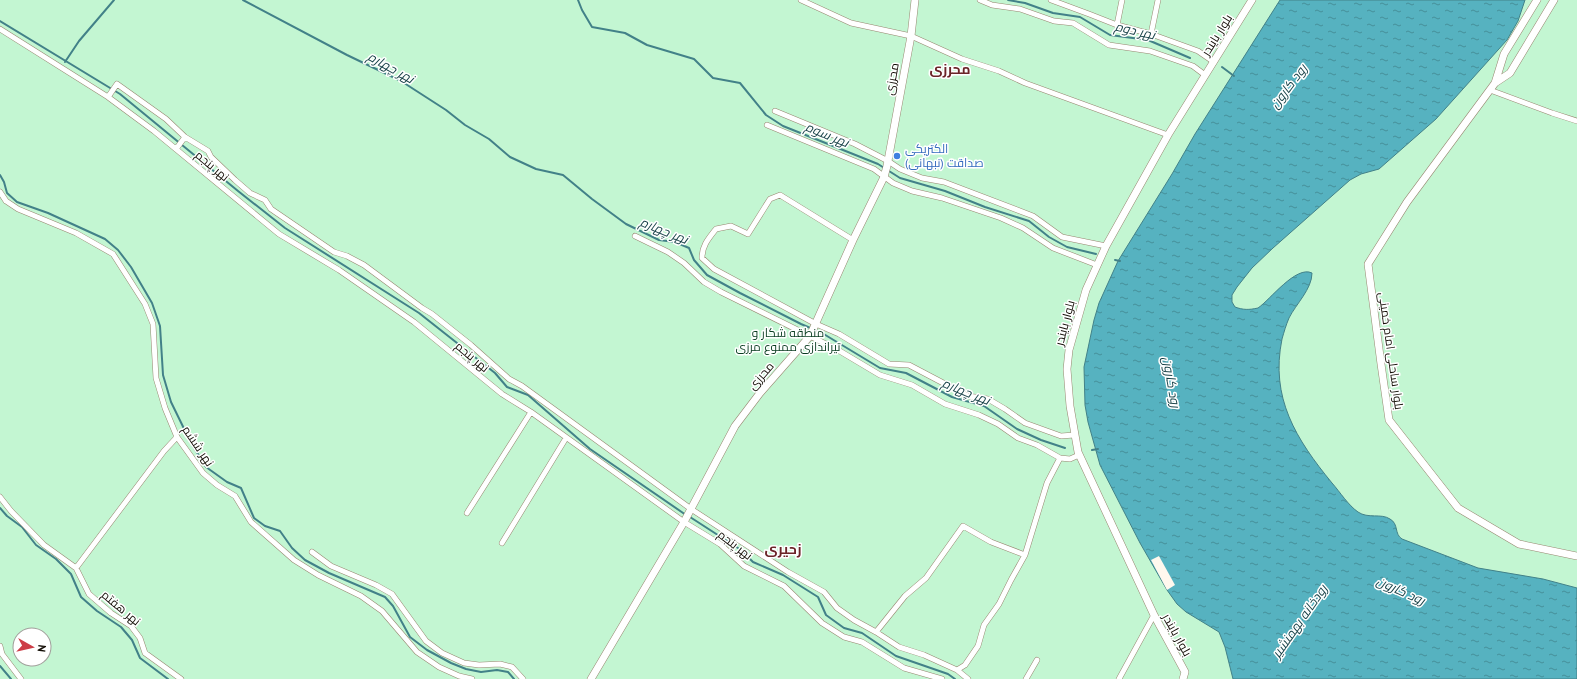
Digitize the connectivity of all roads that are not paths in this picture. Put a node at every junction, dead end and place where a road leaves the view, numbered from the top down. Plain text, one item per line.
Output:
1 (801, 0) edge
2 (915, 0) edge
3 (980, 0) edge
4 (1051, 0) edge
5 (1122, 0) edge
6 (1158, 0) edge
7 (1252, 0) edge
8 (1537, 0) edge
9 (1554, 0) edge
10 (1117, 25) junction
11 (0, 29) edge
12 (1151, 34) junction
13 (911, 36) junction
14 (1214, 62) junction
15 (1205, 75) junction
16 (1495, 83) junction
17 (1490, 90) junction
18 (109, 95) junction
19 (775, 111) dead end
20 (1577, 121) edge
21 (768, 125) dead end
22 (1168, 135) junction
23 (184, 139) junction
24 (177, 147) junction
25 (886, 169) junction
26 (0, 192) edge
27 (635, 236) dead end
28 (853, 240) junction
29 (1106, 246) junction
30 (1097, 265) junction
31 (813, 330) junction
32 (531, 412) junction
33 (1074, 435) junction
34 (177, 437) junction
35 (566, 438) junction
36 (1079, 455) junction
37 (1060, 458) junction
38 (0, 497) edge
39 (690, 511) junction
40 (467, 513) dead end
41 (684, 521) junction
42 (502, 543) dead end
43 (312, 552) dead end
44 (1025, 555) junction
45 (1577, 556) edge
46 (76, 568) junction
47 (1154, 615) junction
48 (876, 632) junction
49 (0, 646) edge
50 (1037, 660) dead end
51 (957, 670) junction
52 (1184, 675) edge
53 (21, 679) edge
54 (181, 679) edge
55 (472, 679) edge
56 (524, 679) edge
57 (590, 679) edge
58 (942, 679) edge
59 (968, 679) edge
60 (1026, 679) edge
61 (1118, 679) edge

1 - 13 street
2 - 13 street, محرزی
3 - 15 street
4 - 10 street
5 - 10 street
6 - 12 street
7 - 14 street, بلوار بایندر
8 - 16 street, بلوار ساحلی امام خمینی
9 - 16 street, بلوار ساحلی امام خمینی
10 - 12 street
11 - 18 street, نهر پنجم
12 - 14 street
13 - 22 street
13 - 25 street, محرزی
14 - 15 street, بلوار بایندر
15 - 22 street, بلوار بایندر
16 - 17 street, بلوار ساحلی امام خمینی
17 - 20 street
17 - 45 street, بلوار ساحلی امام خمینی
18 - 23 street, نهر پنجم
18 - 24 street, نهر پنجم
19 - 25 street
21 - 25 street
22 - 29 street, بلوار بایندر
23 - 24 street
23 - 39 street, نهر پنجم
24 - 32 street, نهر پنجم
25 - 28 street, محرزی
25 - 29 street
25 - 30 street
26 - 34 street, نهر ششم
27 - 31 street
28 - 31 street, محرزی
28 - 31 street
29 - 30 street, بلوار بایندر
30 - 33 street, بلوار بایندر
31 - 33 street
31 - 37 street
31 - 39 street, محرزی
32 - 35 street, نهر پنجم
32 - 40 street
33 - 36 street, بلوار بایندر
34 - 46 street
34 - 55 street, نهر ششم
35 - 41 street, نهر پنجم
35 - 42 street
36 - 37 street
36 - 47 street, بلوار بایندر
37 - 44 street
38 - 46 street, نهر هفتم
39 - 41 street, محرزی
39 - 48 street, نهر پنجم
41 - 57 street, محرزی
41 - 58 street, نهر پنجم
43 - 56 street
44 - 48 street
44 - 51 street
46 - 54 street, نهر هفتم
47 - 52 street, بلوار بایندر
47 - 61 street
48 - 51 street, نهر پنجم
49 - 53 street
50 - 60 street
51 - 59 street, نهر پنجم

